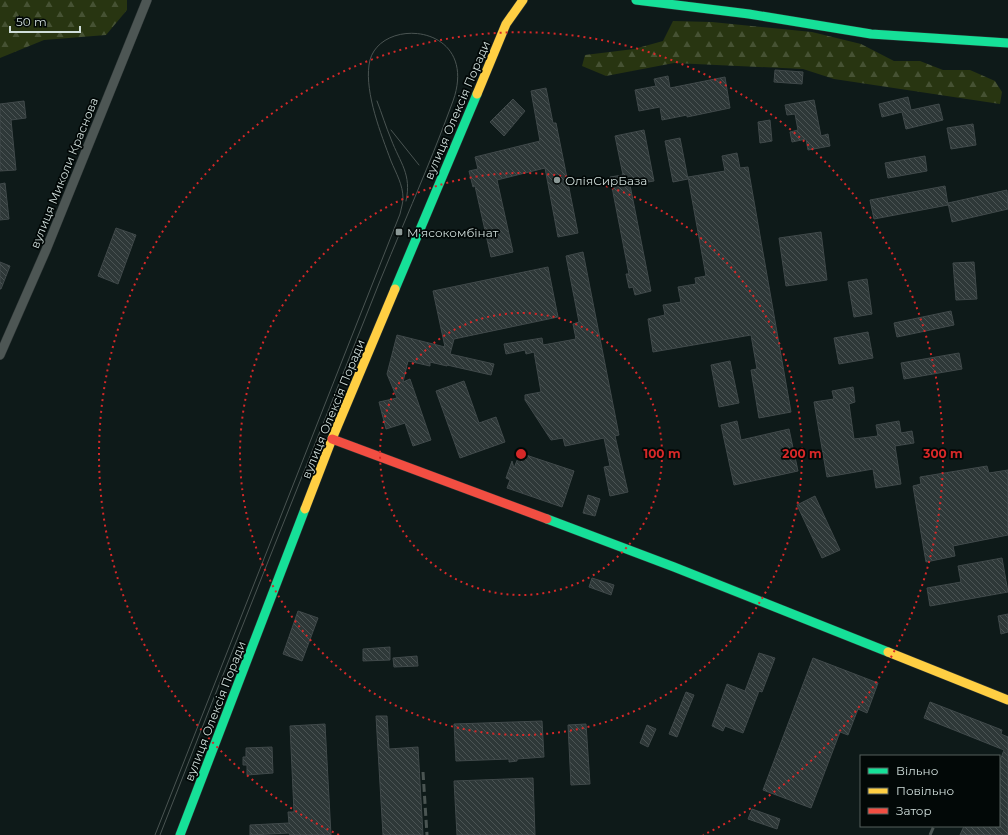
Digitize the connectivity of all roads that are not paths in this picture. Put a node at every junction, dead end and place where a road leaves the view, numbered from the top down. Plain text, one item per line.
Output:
1 (147, 0) edge
2 (523, 0) edge
3 (636, 0) edge
4 (1008, 43) edge
5 (0, 354) edge
6 (332, 439) junction
7 (1008, 700) edge
8 (180, 835) edge

1 - 5 street, вулиця Миколи Краснова
2 - 6 main road, вулиця Олексія Поради
3 - 4 main road
6 - 7 main road
6 - 8 main road, вулиця Олексія Поради

